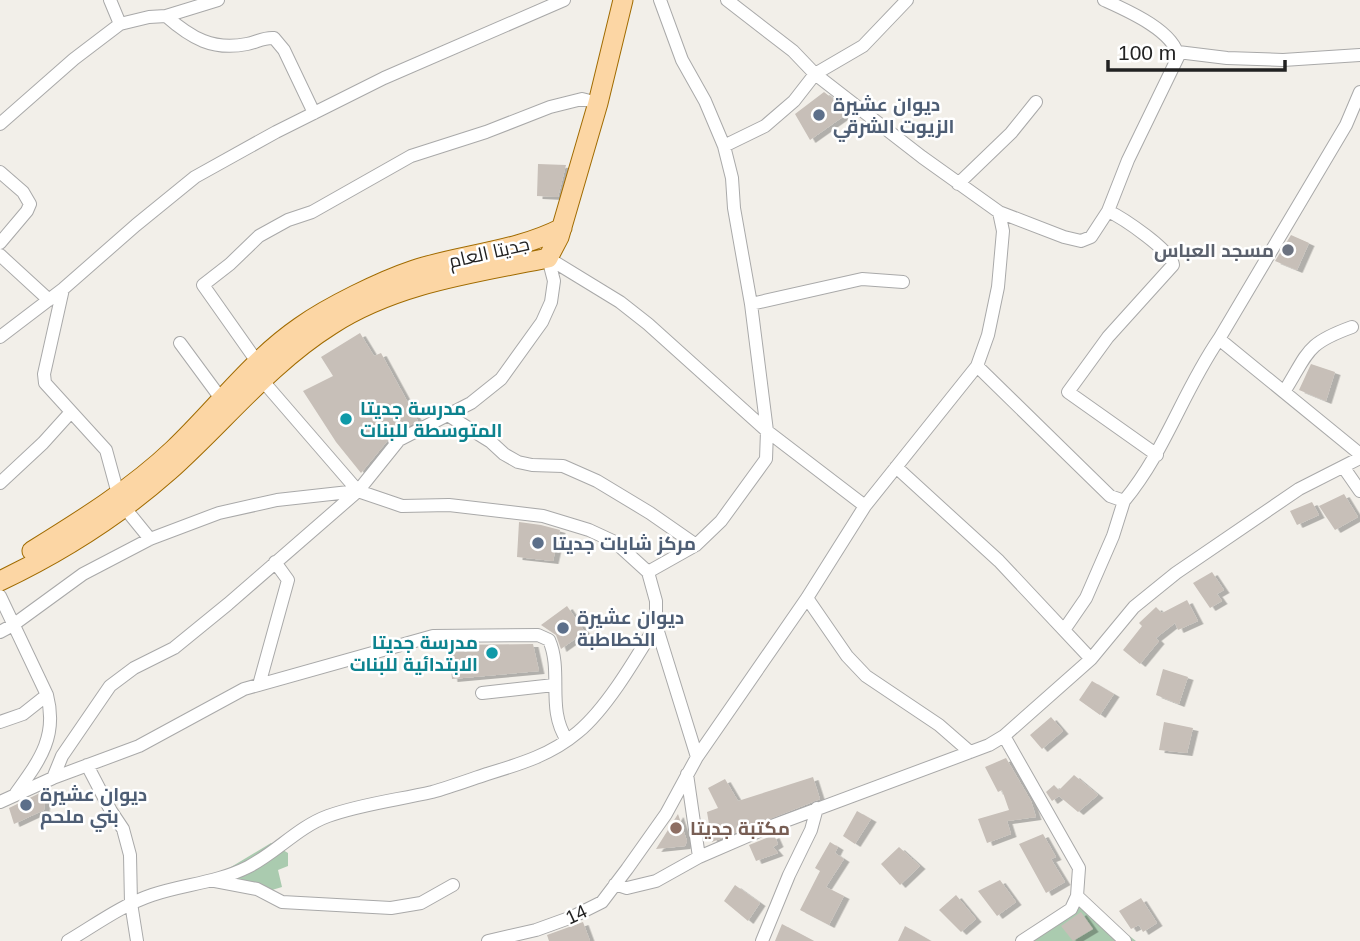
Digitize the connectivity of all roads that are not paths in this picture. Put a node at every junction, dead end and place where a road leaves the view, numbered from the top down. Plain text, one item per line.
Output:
1 (110, 0) edge
2 (218, 0) edge
3 (564, 0) edge
4 (623, 0) edge
5 (660, 0) edge
6 (727, 0) edge
7 (907, 0) edge
8 (1104, 0) edge
9 (166, 16) junction
10 (120, 23) junction
11 (1178, 51) junction
12 (1360, 55) edge
13 (815, 74) junction
14 (1360, 92) edge
15 (1037, 102) dead end
16 (598, 103) junction
17 (314, 113) junction
18 (0, 124) edge
19 (724, 146) junction
20 (0, 172) edge
21 (958, 184) junction
22 (1108, 211) junction
23 (999, 212) junction
24 (562, 228) junction
25 (0, 243) edge
26 (0, 255) edge
27 (548, 258) junction
28 (903, 282) dead end
29 (63, 289) junction
30 (49, 300) junction
31 (751, 304) junction
32 (1352, 327) dead end
33 (0, 337) edge
34 (1219, 339) junction
35 (180, 343) dead end
36 (976, 366) junction
37 (260, 371) junction
38 (1284, 392) junction
39 (222, 400) junction
40 (71, 412) junction
41 (446, 414) junction
42 (204, 427) junction
43 (767, 431) junction
44 (1157, 455) junction
45 (1360, 456) edge
46 (896, 467) junction
47 (1344, 468) junction
48 (0, 483) edge
49 (358, 491) junction
50 (1360, 491) edge
51 (121, 500) junction
52 (1124, 501) junction
53 (865, 506) junction
54 (150, 539) junction
55 (696, 545) junction
56 (275, 562) junction
57 (0, 567) edge
58 (648, 572) junction
59 (0, 581) edge
60 (0, 596) edge
61 (807, 598) junction
62 (13, 625) junction
63 (656, 625) junction
64 (1064, 630) junction
65 (0, 632) edge
66 (1091, 659) junction
67 (259, 685) junction
68 (554, 685) junction
69 (482, 693) dead end
70 (47, 695) junction
71 (0, 722) edge
72 (1004, 736) junction
73 (567, 740) junction
74 (970, 751) junction
75 (696, 757) junction
76 (86, 765) junction
77 (687, 774) junction
78 (54, 778) junction
79 (15, 794) junction
80 (0, 802) edge
81 (817, 808) junction
82 (699, 857) junction
83 (215, 881) junction
84 (615, 884) junction
85 (453, 885) dead end
86 (1077, 896) junction
87 (131, 903) junction
88 (68, 941) edge
89 (137, 941) edge
90 (488, 941) edge
91 (762, 941) edge
92 (1021, 941) edge
93 (1125, 941) edge

1 - 10 street
2 - 9 street
3 - 17 street
4 - 16 main road
5 - 19 street
6 - 13 street
7 - 13 street
8 - 11 street
9 - 10 street
9 - 17 street
10 - 18 street
11 - 12 street
11 - 22 street
13 - 19 street
13 - 21 street
14 - 34 street
15 - 21 street
16 - 24 main road
16 - 37 street
17 - 29 street
19 - 31 street
20 - 25 street
21 - 23 street
22 - 23 street
22 - 44 street
23 - 36 street, 14
24 - 27 main road, جديتا العام
24 - 37 main road, جديتا العام
26 - 30 street
27 - 37 main road, جديتا العام
27 - 41 street
27 - 43 street
28 - 31 street
29 - 30 street
29 - 40 street
30 - 33 street
31 - 43 street
32 - 38 street
34 - 38 street
34 - 44 street
35 - 39 street
36 - 46 street, 14
36 - 52 street
37 - 39 main road, جديتا العام
37 - 42 main road, جديتا العام
37 - 49 street
38 - 45 street
39 - 42 main road, جديتا العام
40 - 48 street
40 - 51 street
41 - 49 street
41 - 55 street
42 - 51 main road, جديتا العام
43 - 53 street
43 - 55 street
44 - 52 street
45 - 47 street
46 - 53 street, 14
46 - 64 street
47 - 50 street
47 - 66 street
49 - 54 street
49 - 56 street
49 - 58 street
51 - 54 street
51 - 57 main road, جديتا العام
51 - 59 main road, جديتا العام
52 - 64 street
53 - 61 street, 14
54 - 62 street
55 - 58 street
56 - 67 street
56 - 78 street
58 - 63 street
60 - 62 street
61 - 74 street
61 - 75 street, 14
62 - 65 street
62 - 70 street
63 - 73 street
63 - 75 street
64 - 66 street
66 - 72 street
67 - 68 street
67 - 76 street
68 - 69 street
68 - 73 street
70 - 71 street
70 - 79 street
72 - 74 street
72 - 86 street
73 - 83 street
74 - 81 street
75 - 77 street, 14
76 - 78 street
76 - 87 street
77 - 82 street
77 - 84 street, 14
78 - 79 street
79 - 80 street
81 - 82 street
81 - 91 street
82 - 84 street
83 - 85 street
83 - 87 street
84 - 90 street, 14
86 - 92 street
86 - 93 street
87 - 88 street
87 - 89 street

